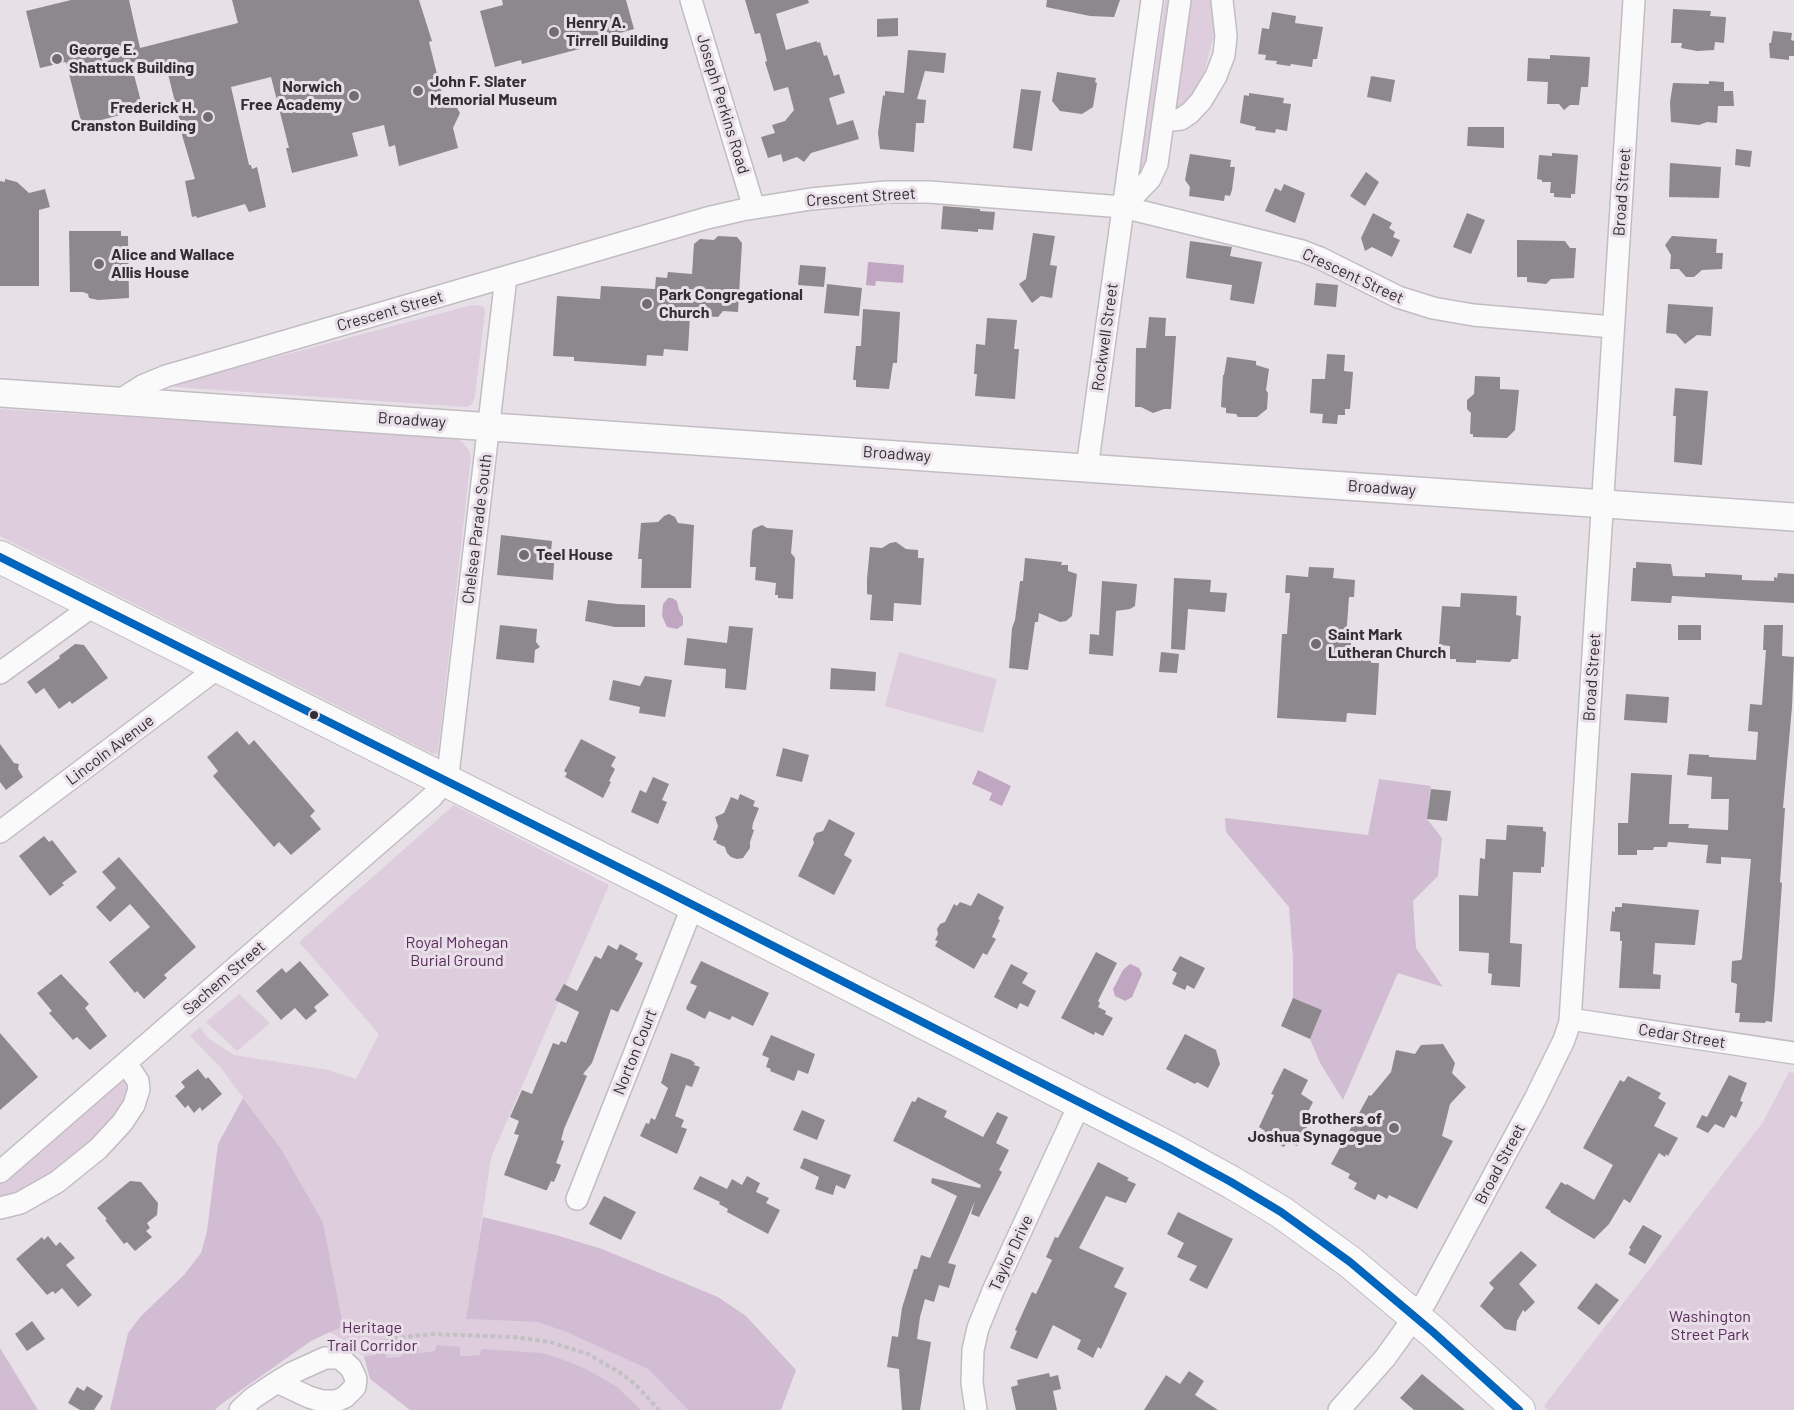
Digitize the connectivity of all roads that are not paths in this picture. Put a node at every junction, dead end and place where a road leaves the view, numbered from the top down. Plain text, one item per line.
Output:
1 (691, 0) edge
2 (1152, 0) edge
3 (1180, 0) edge
4 (1222, 0) edge
5 (1634, 0) edge
6 (1163, 121) junction
7 (1123, 207) junction
8 (754, 208) junction
9 (506, 277) junction
10 (1613, 327) junction
11 (0, 393) edge
12 (120, 400) junction
13 (489, 426) junction
14 (1087, 468) junction
15 (1602, 504) junction
16 (1794, 517) edge
17 (0, 557) edge
18 (94, 604) junction
19 (219, 667) junction
20 (0, 673) edge
21 (445, 780) junction
22 (0, 832) edge
23 (693, 905) junction
24 (1570, 1019) junction
25 (1794, 1053) edge
26 (126, 1063) junction
27 (1080, 1103) junction
28 (0, 1172) edge
29 (577, 1199) dead end
30 (0, 1208) edge
31 (1416, 1317) junction
32 (278, 1382) junction
33 (240, 1410) edge
34 (976, 1410) edge
35 (1339, 1410) edge
36 (1519, 1410) edge

1 - 8 street, Joseph Perkins Road
2 - 7 street, Rockwell Street
3 - 6 street
4 - 6 street
5 - 10 street, Broad Street
6 - 7 street
7 - 8 street, Crescent Street
7 - 10 street, Crescent Street
7 - 14 street, Rockwell Street
8 - 9 street, Crescent Street
9 - 12 street, Crescent Street
9 - 13 street, Chelsea Parade South
10 - 15 street, Broad Street
11 - 12 main road, Broadway
12 - 13 main road, Broadway
13 - 14 main road, Broadway
13 - 21 street, Chelsea Parade South
14 - 15 main road, Broadway
15 - 16 main road, Broadway
15 - 24 street, Broad Street
17 - 18 highway
18 - 19 highway
18 - 20 street
19 - 21 highway
19 - 22 street, Lincoln Avenue
21 - 23 highway
21 - 26 street, Sachem Street
23 - 27 highway
23 - 29 street, Norton Court
24 - 25 street, Cedar Street
24 - 31 street, Broad Street
26 - 28 street, Sachem Street
26 - 30 street
27 - 31 highway
27 - 34 street, Taylor Drive
31 - 35 street, Broad Street
31 - 36 highway
32 - 32 street
32 - 33 street

